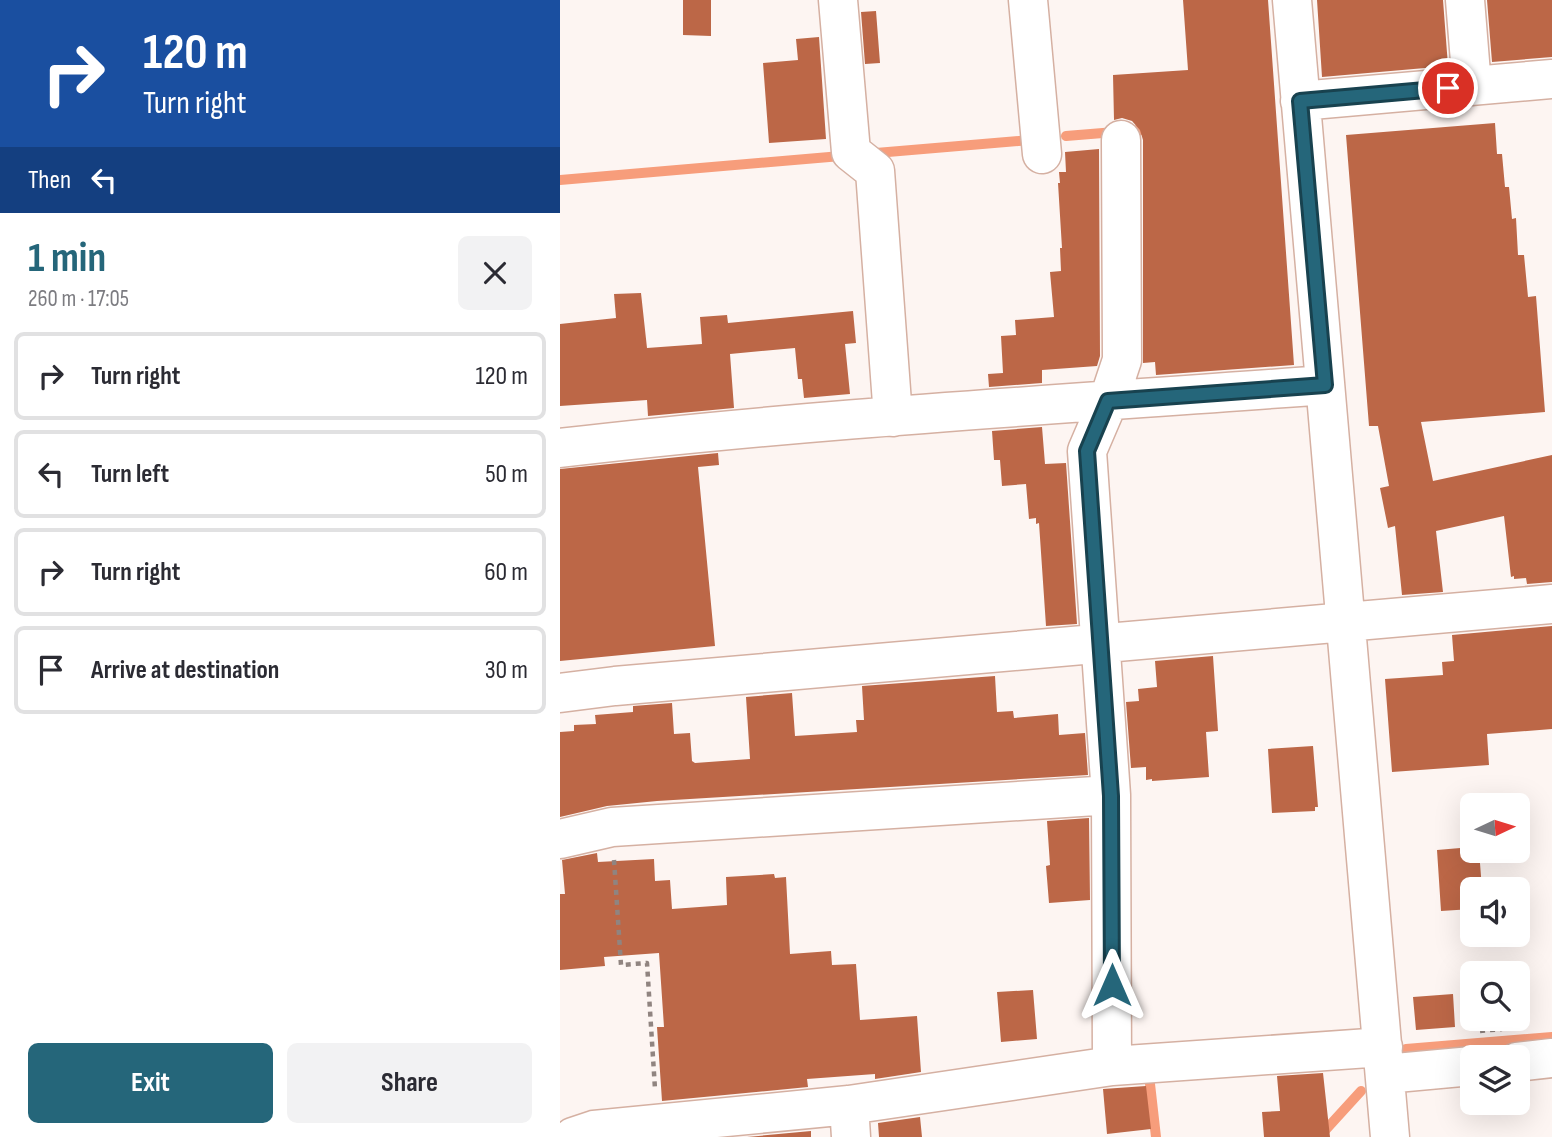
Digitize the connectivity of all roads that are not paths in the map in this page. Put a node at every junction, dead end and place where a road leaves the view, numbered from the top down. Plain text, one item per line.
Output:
1 (838, 0) edge
2 (1028, 0) edge
3 (1292, 0) edge
4 (1465, 0) edge
5 (1552, 79) edge
6 (1472, 86) junction
7 (1300, 101) junction
8 (1121, 140) dead end
9 (1042, 154) dead end
10 (1325, 385) junction
11 (1108, 401) junction
12 (893, 417) junction
13 (560, 448) edge
14 (1552, 604) edge
15 (1345, 622) junction
16 (1100, 644) junction
17 (560, 693) edge
18 (1111, 796) junction
19 (560, 839) edge
20 (1552, 1058) edge
21 (1384, 1060) junction
22 (1530, 1061) edge
23 (1460, 1065) edge
24 (1112, 1066) junction
25 (850, 1121) edge
26 (573, 1137) edge
27 (1390, 1137) edge

1 - 12 street
2 - 9 street
3 - 7 street
4 - 6 street
5 - 6 street
6 - 7 street
7 - 10 street
8 - 11 street
10 - 11 street
10 - 15 street
11 - 12 street
11 - 16 street
12 - 13 street
14 - 15 street
15 - 16 street
15 - 21 street
16 - 17 street
16 - 18 street
18 - 19 street
18 - 24 street
20 - 22 street
21 - 23 street
21 - 24 street
21 - 27 street
24 - 25 street
25 - 26 street

